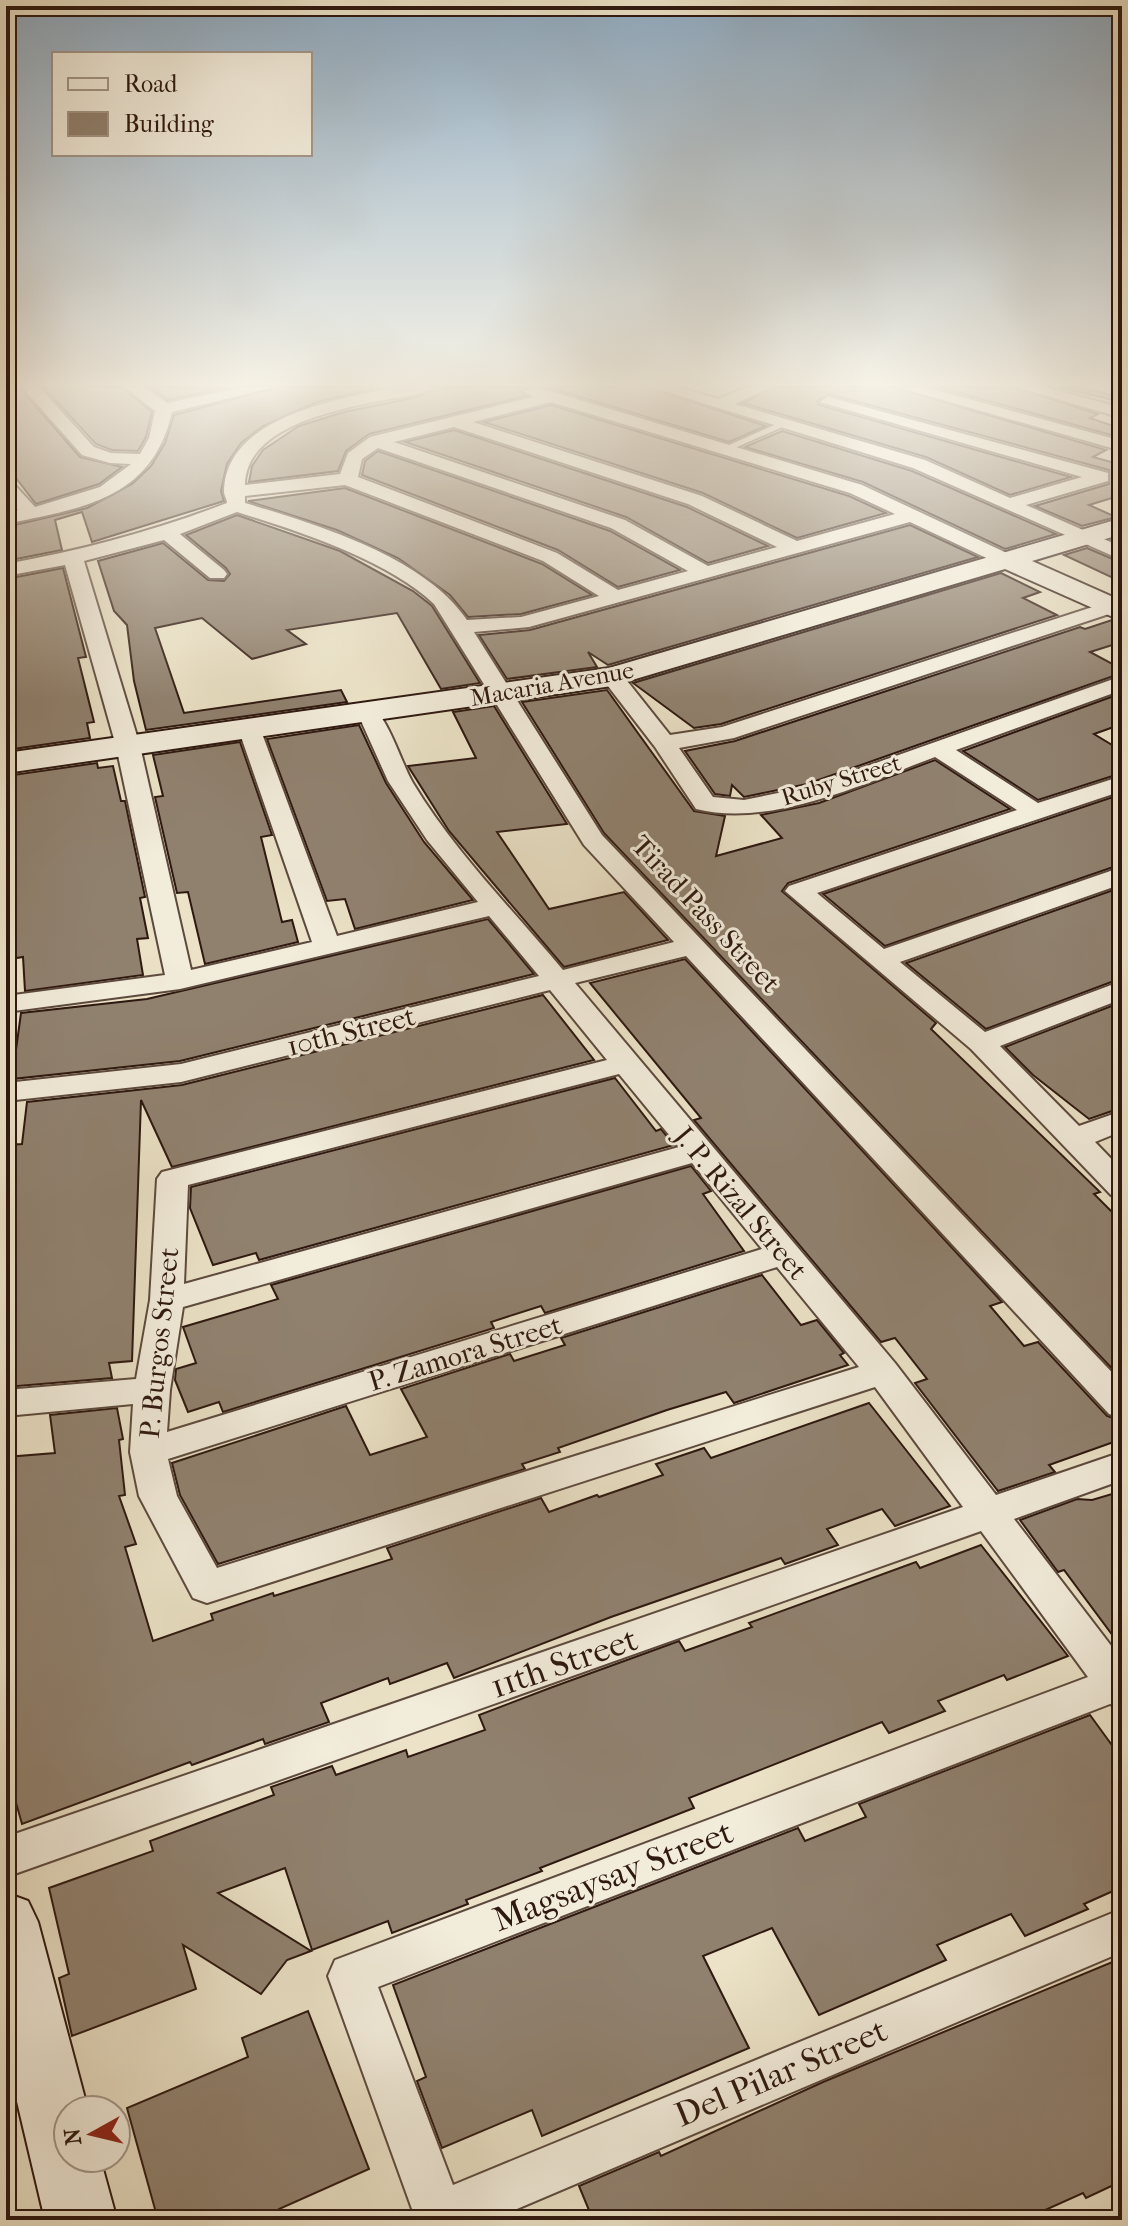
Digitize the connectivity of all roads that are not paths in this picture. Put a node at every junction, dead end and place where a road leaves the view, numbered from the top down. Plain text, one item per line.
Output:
1 (11, 491) edge
2 (109, 491) edge
3 (235, 491) edge
4 (280, 491) edge
5 (371, 491) edge
6 (521, 491) edge
7 (667, 491) edge
8 (860, 491) edge
9 (979, 491) edge
10 (1054, 491) edge
11 (234, 499) junction
12 (1008, 504) junction
13 (31, 513) junction
14 (914, 515) junction
15 (6, 518) edge
16 (1122, 526) edge
17 (167, 533) junction
18 (1084, 537) junction
19 (795, 548) junction
20 (1122, 554) edge
21 (73, 558) junction
22 (1004, 559) junction
23 (6, 570) edge
24 (217, 574) dead end
25 (708, 574) junction
26 (617, 598) junction
27 (1117, 610) edge
28 (459, 627) junction
29 (612, 677) junction
30 (1122, 683) edge
31 (502, 694) junction
32 (368, 712) junction
33 (249, 728) junction
34 (664, 743) junction
35 (128, 746) junction
36 (938, 749) junction
37 (6, 763) edge
38 (1122, 783) edge
39 (1036, 812) junction
40 (1122, 875) edge
41 (496, 906) junction
42 (692, 946) junction
43 (328, 948) junction
44 (881, 959) junction
45 (559, 980) junction
46 (180, 981) junction
47 (1122, 989) edge
48 (6, 1004) edge
49 (981, 1043) junction
50 (625, 1064) junction
51 (6, 1092) edge
52 (1122, 1120) edge
53 (1076, 1139) junction
54 (698, 1152) junction
55 (1122, 1188) edge
56 (782, 1254) junction
57 (167, 1300) junction
58 (883, 1372) junction
59 (152, 1390) junction
60 (6, 1403) edge
61 (1122, 1405) edge
62 (148, 1452) junction
63 (1122, 1466) edge
64 (989, 1513) junction
65 (1120, 1687) edge
66 (6, 1857) edge
67 (6, 1922) edge
68 (1122, 1930) edge
69 (440, 2218) edge
70 (81, 2220) edge

1 - 13 street
2 - 13 street
3 - 11 street
4 - 11 street
5 - 26 street
6 - 25 street
7 - 19 street
8 - 14 street
9 - 12 street
10 - 12 street
11 - 17 street
11 - 28 street, Tirad Pass Street
12 - 18 street
13 - 15 street
14 - 19 street
14 - 22 street
16 - 18 street, Macaria Avenue
17 - 21 street
17 - 24 street
18 - 20 street
18 - 22 street, Macaria Avenue
19 - 25 street
21 - 23 street
21 - 35 street
22 - 27 street
22 - 29 street, Macaria Avenue
25 - 26 street
26 - 28 street
27 - 34 street
28 - 31 street, Tirad Pass Street
29 - 31 street, Macaria Avenue
29 - 34 street, Ruby Street
30 - 36 street, Ruby Street
31 - 32 street, Macaria Avenue
31 - 42 street, Tirad Pass Street
32 - 33 street, Macaria Avenue
32 - 41 street, J. P. Rizal Street
33 - 35 street, Macaria Avenue
33 - 43 street
34 - 36 street, Ruby Street
35 - 37 street, Macaria Avenue
35 - 46 street
36 - 39 street
38 - 39 street
39 - 44 street
40 - 44 street
41 - 43 street
41 - 45 street, J. P. Rizal Street
42 - 45 street, 10th Street
42 - 61 street, Tirad Pass Street
43 - 46 street
44 - 49 street
45 - 50 street, J. P. Rizal Street
45 - 51 street, 10th Street
46 - 48 street
47 - 49 street
49 - 53 street
50 - 54 street, J. P. Rizal Street
50 - 57 street, P. Burgos Street
52 - 53 street
53 - 55 street
54 - 56 street, J. P. Rizal Street
54 - 57 street
56 - 58 street, J. P. Rizal Street
56 - 62 street, P. Zamora Street
57 - 59 street, P. Burgos Street
58 - 62 street, P. Burgos Street
58 - 64 street, J. P. Rizal Street
59 - 60 street
59 - 62 street, P. Burgos Street
63 - 64 street, 11th Street
64 - 65 street, J. P. Rizal Street
64 - 66 street, 11th Street
65 - 69 street, Magsaysay Street
67 - 70 street
68 - 69 street, Del Pilar Street

